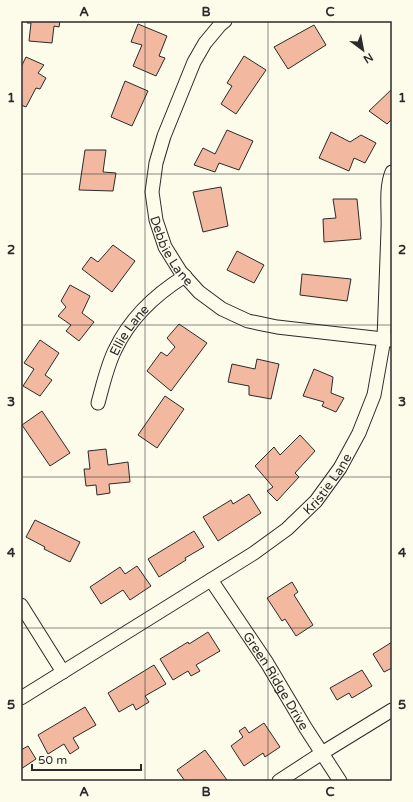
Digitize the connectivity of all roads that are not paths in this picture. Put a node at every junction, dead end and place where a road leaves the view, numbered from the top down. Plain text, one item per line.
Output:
1 (225, 21) edge
2 (392, 172) edge
3 (185, 276) junction
4 (388, 340) edge
5 (98, 403) dead end
6 (210, 580) junction
7 (21, 605) edge
8 (63, 672) junction
9 (21, 698) edge
10 (392, 710) edge
11 (322, 753) junction
12 (279, 781) edge
13 (340, 781) edge

1 - 3 street, Debbie Lane
2 - 4 street, Kristie Lane
3 - 4 street, Debbie Lane
3 - 5 street, Ellie Lane
4 - 6 street, Kristie Lane
6 - 8 street, Kristie Lane
6 - 11 street, Green Ridge Drive
7 - 8 street
8 - 9 street, Kristie Lane
10 - 11 street
11 - 12 street
11 - 13 street, Green Ridge Drive

